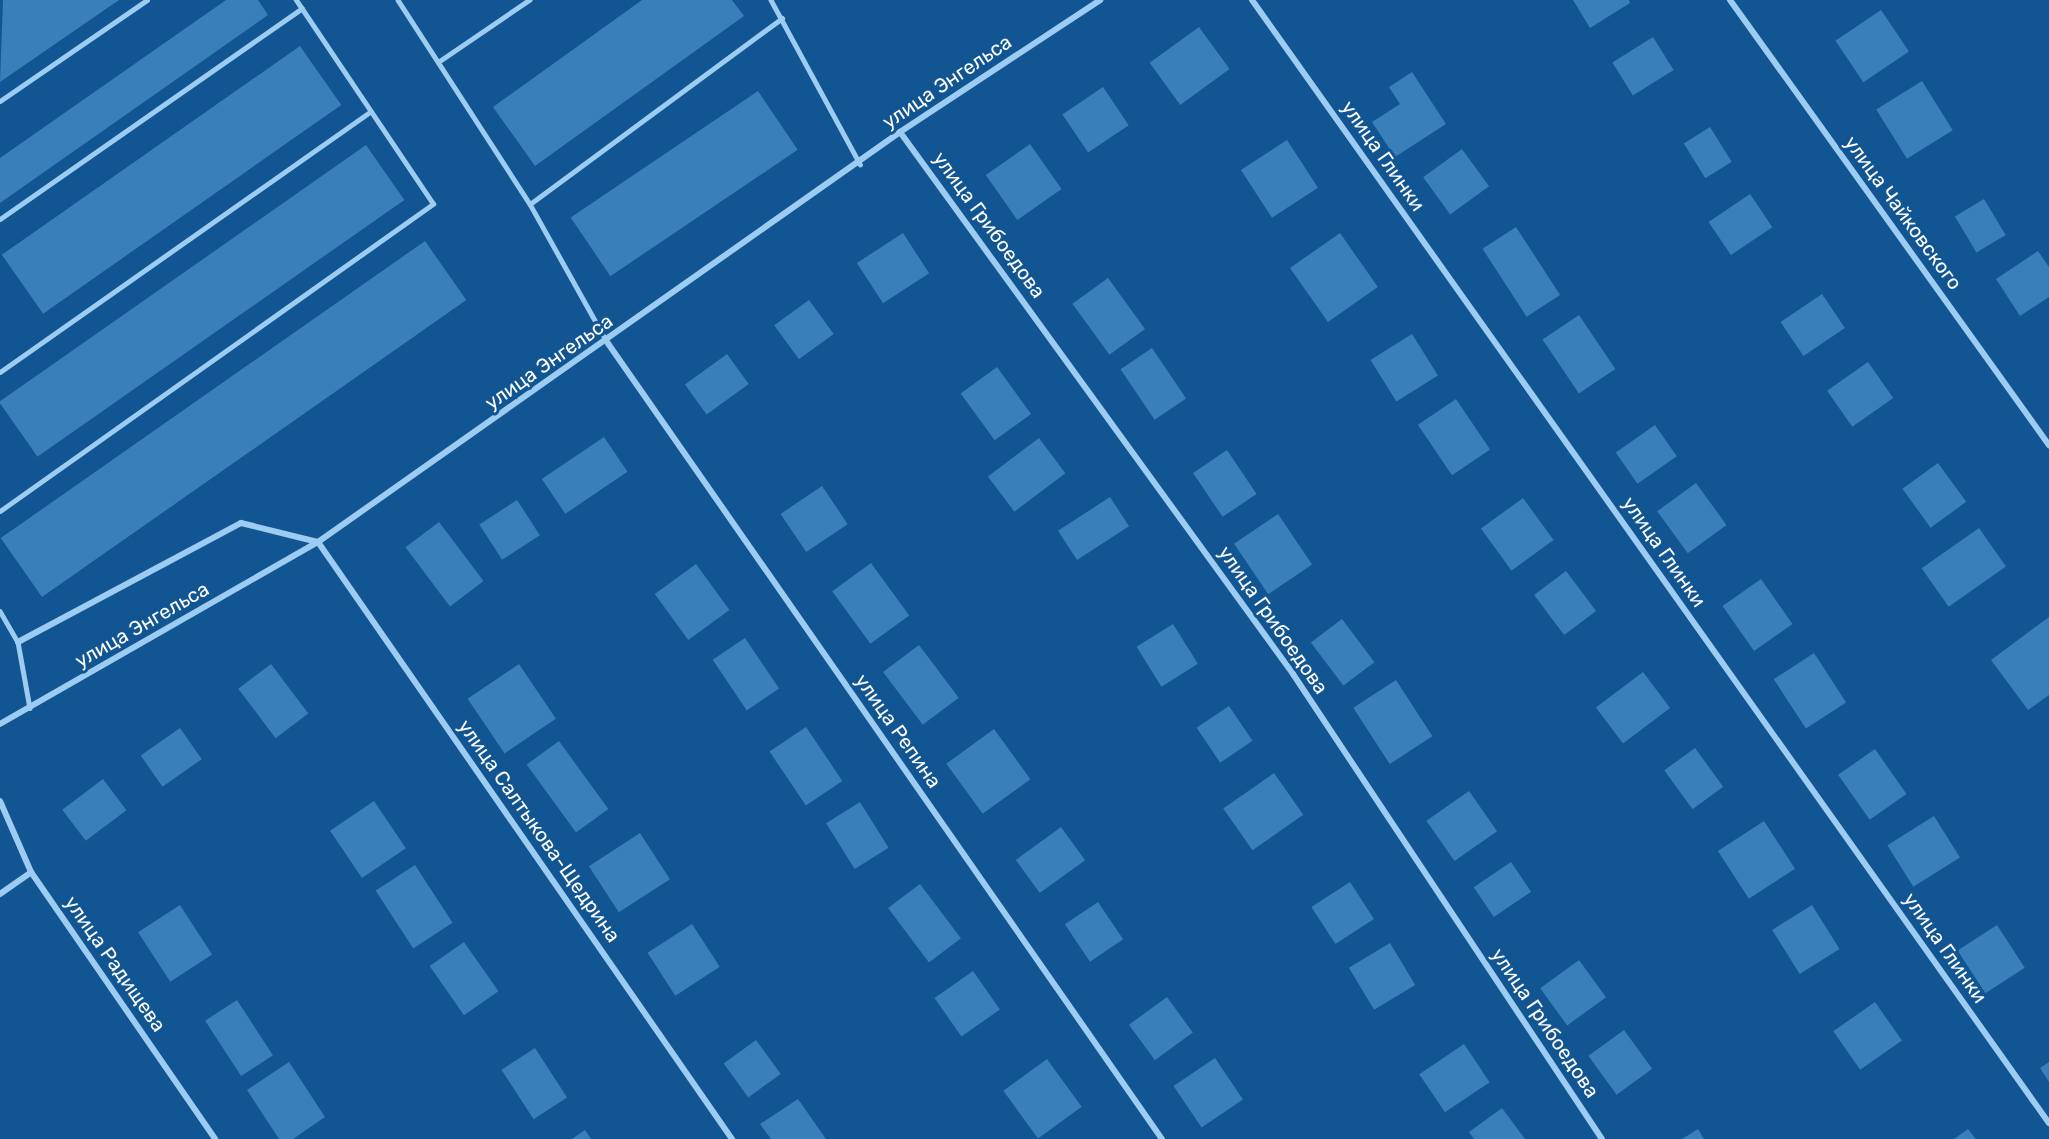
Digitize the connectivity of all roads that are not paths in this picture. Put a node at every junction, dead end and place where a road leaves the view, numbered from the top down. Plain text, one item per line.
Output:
1 (147, 0) edge
2 (296, 0) edge
3 (398, 0) edge
4 (530, 0) edge
5 (771, 0) edge
6 (1100, 0) edge
7 (1252, 0) edge
8 (1730, 0) edge
9 (302, 8) junction
10 (782, 18) junction
11 (441, 60) junction
12 (0, 101) edge
13 (370, 112) junction
14 (900, 132) junction
15 (860, 164) junction
16 (530, 204) junction
17 (0, 219) edge
18 (607, 342) junction
19 (0, 372) edge
20 (2049, 445) edge
21 (0, 511) edge
22 (318, 542) junction
23 (0, 610) edge
24 (18, 642) junction
25 (30, 708) junction
26 (0, 724) edge
27 (0, 801) edge
28 (31, 872) junction
29 (0, 894) edge
30 (2049, 1123) edge
31 (215, 1139) edge
32 (732, 1139) edge
33 (1162, 1139) edge
34 (1602, 1139) edge

1 - 12 lane
2 - 9 lane
3 - 11 lane
4 - 11 lane
5 - 10 lane
6 - 14 street, улица Энгельса
7 - 30 street, улица Глинки
8 - 20 street, улица Чайковского
9 - 13 lane
9 - 17 lane
10 - 15 lane
10 - 16 lane
11 - 16 lane
13 - 19 lane
13 - 21 lane
14 - 15 street, улица Энгельса
14 - 34 street, улица Грибоедова
15 - 18 street, улица Энгельса
16 - 18 lane
18 - 22 street, улица Энгельса
18 - 33 street, улица Репина
22 - 24 street
22 - 25 street, улица Энгельса
22 - 32 street, улица Салтыкова-Щедрина
23 - 24 lane
24 - 25 lane
25 - 26 street, улица Энгельса
27 - 28 street, улица Радищева
28 - 29 street
28 - 31 street, улица Радищева

